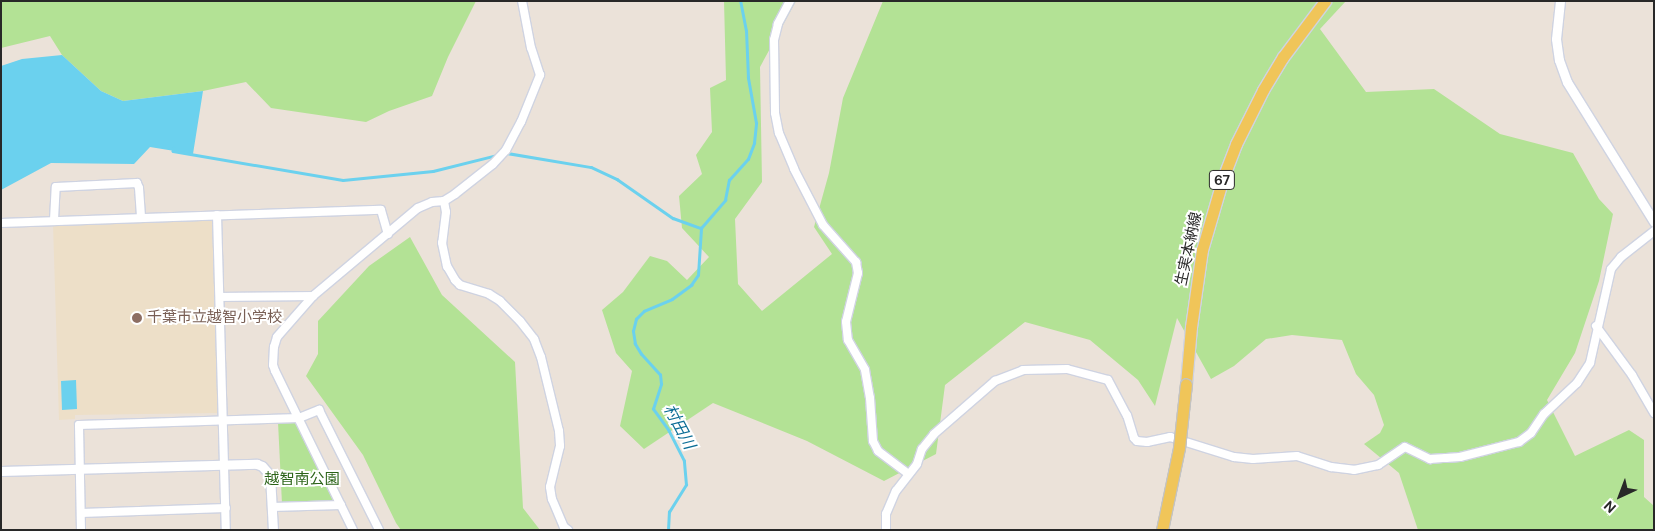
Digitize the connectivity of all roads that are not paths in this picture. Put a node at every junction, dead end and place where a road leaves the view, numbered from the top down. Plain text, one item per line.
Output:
1 (522, 1) edge
2 (790, 1) edge
3 (1325, 1) edge
4 (1560, 1) edge
5 (444, 201) junction
6 (217, 215) junction
7 (141, 218) junction
8 (54, 220) junction
9 (1654, 222) edge
10 (1, 223) edge
11 (1654, 231) edge
12 (388, 234) junction
13 (313, 296) junction
14 (220, 298) junction
15 (1596, 326) junction
16 (1654, 413) edge
17 (299, 418) junction
18 (223, 420) junction
19 (224, 464) junction
20 (79, 469) junction
21 (1, 471) edge
22 (908, 474) junction
23 (341, 505) junction
24 (272, 507) junction
25 (226, 508) junction
26 (80, 513) junction
27 (81, 530) edge
28 (226, 530) edge
29 (273, 530) edge
30 (353, 530) edge
31 (379, 530) edge
32 (568, 530) edge
33 (886, 530) edge
34 (1162, 530) edge

1 - 5 street
2 - 22 street
3 - 34 main road, 生実本納線 / 67, bridge
4 - 9 street
5 - 12 street
5 - 32 street
6 - 7 street
6 - 12 street
6 - 14 street
7 - 8 street
7 - 8 street
8 - 10 street
11 - 15 street
12 - 13 street
13 - 14 street
13 - 17 street
14 - 18 street
15 - 16 street
15 - 22 street
17 - 18 street
17 - 23 street
17 - 31 street
18 - 19 street
18 - 20 street
19 - 20 street
19 - 24 street
19 - 25 street
20 - 21 street
20 - 26 street
22 - 33 street
23 - 24 street
23 - 30 street
24 - 29 street
25 - 26 street
25 - 28 street
26 - 27 street

